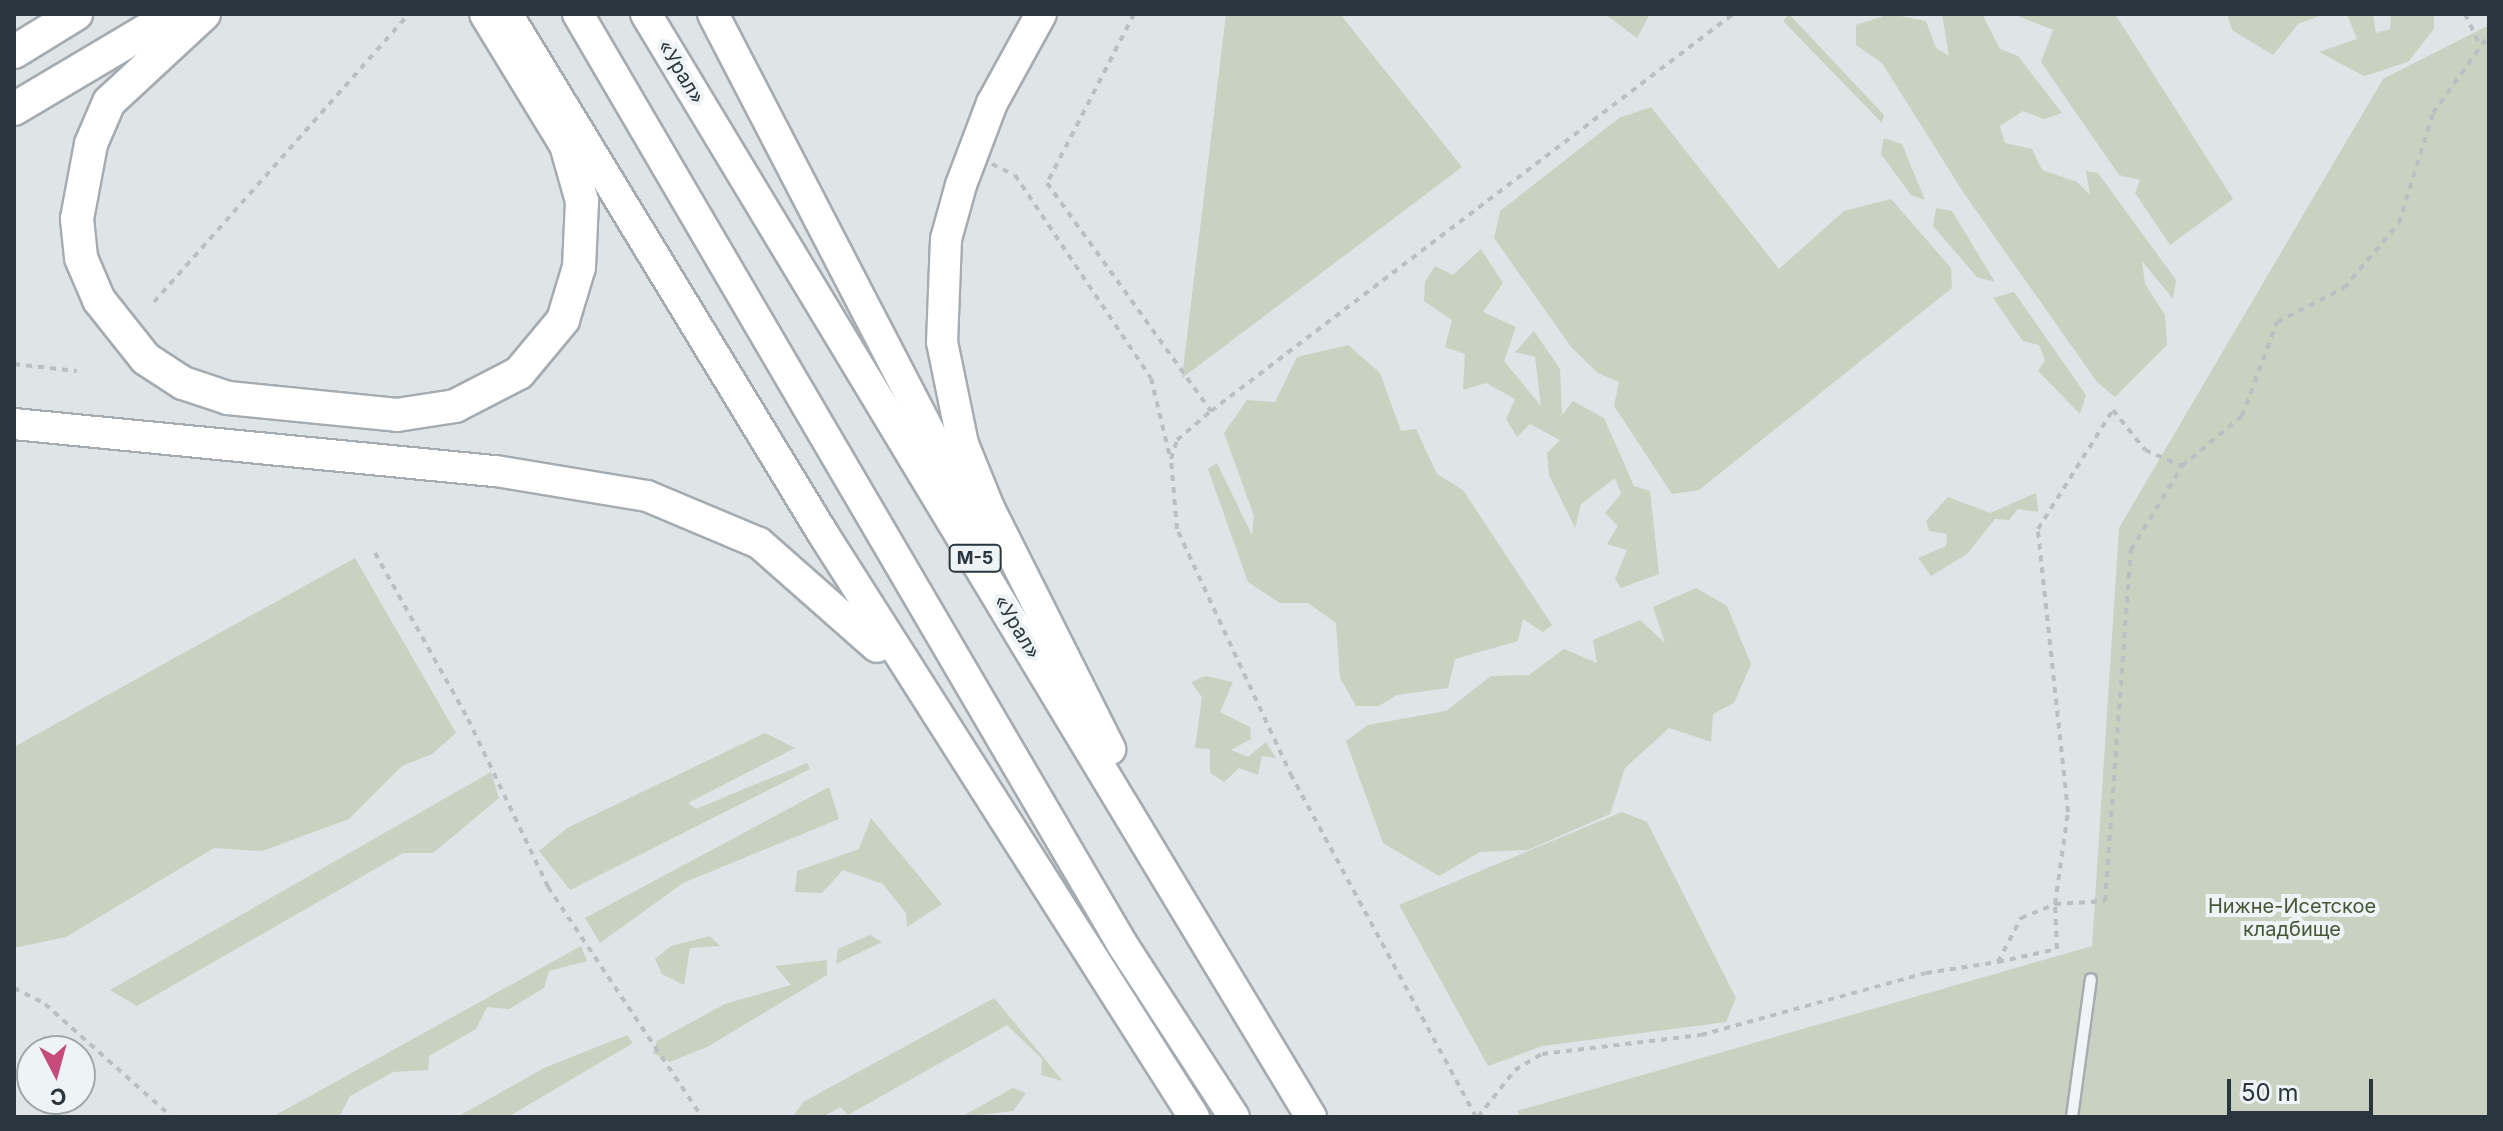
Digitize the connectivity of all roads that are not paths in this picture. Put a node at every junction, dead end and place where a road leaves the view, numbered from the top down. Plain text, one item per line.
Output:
1 (76, 14) edge
2 (174, 14) edge
3 (204, 14) edge
4 (486, 14) edge
5 (507, 14) edge
6 (578, 14) edge
7 (646, 14) edge
8 (713, 14) edge
9 (1041, 14) edge
10 (14, 52) edge
11 (14, 109) edge
12 (14, 424) edge
13 (947, 727) junction
14 (1128, 787) junction
15 (2091, 979) dead end
16 (1308, 1110) edge
17 (1194, 1117) edge
18 (1234, 1117) edge
19 (2072, 1117) edge

1 - 10 highway
2 - 11 highway
3 - 4 highway
5 - 13 main road
6 - 18 main road
7 - 16 main road, «Урал» / М-5
8 - 14 main road
9 - 14 main road
12 - 13 main road
13 - 17 main road
14 - 16 main road
15 - 19 lane

